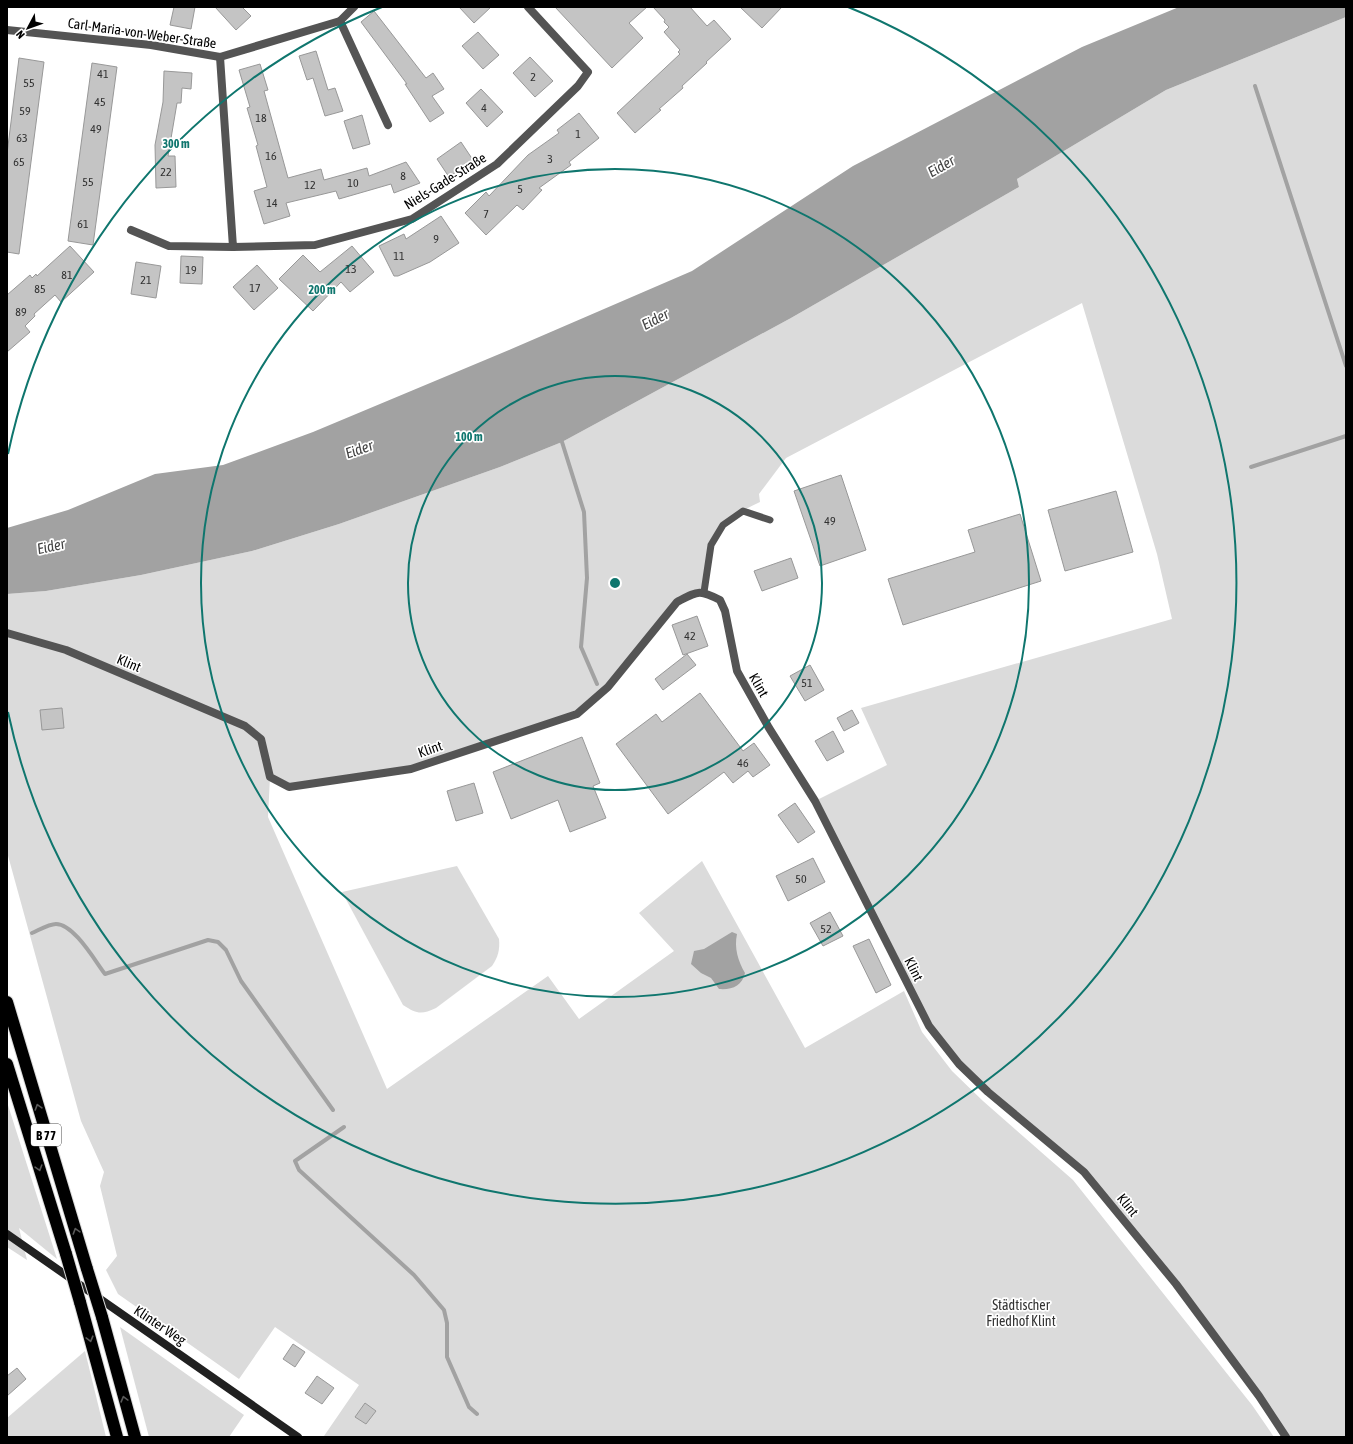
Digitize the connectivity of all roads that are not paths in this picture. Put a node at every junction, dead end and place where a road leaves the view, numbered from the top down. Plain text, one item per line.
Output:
1 (354, 7) edge
2 (528, 7) edge
3 (340, 21) junction
4 (7, 30) edge
5 (220, 57) junction
6 (388, 125) dead end
7 (132, 230) dead end
8 (233, 247) junction
9 (770, 520) dead end
10 (704, 592) junction
11 (7, 632) edge
12 (7, 1002) edge
13 (7, 1064) edge
14 (7, 1234) edge
15 (117, 1437) edge
16 (135, 1437) edge
17 (298, 1437) edge
18 (1286, 1437) edge

1 - 3 street, Carl-Maria-von-Weber-Straße
2 - 8 street, Niels-Gade-Straße
3 - 5 street, Carl-Maria-von-Weber-Straße
3 - 6 street
4 - 5 street, Carl-Maria-von-Weber-Straße
5 - 8 street
7 - 8 street, Niels-Gade-Straße
9 - 10 lane
10 - 11 street, Klint
10 - 18 street, Klint
16 -> 12 highway, B 77, bridge
13 -> 15 highway, B 77, bridge
14 - 17 street, Klinter Weg

